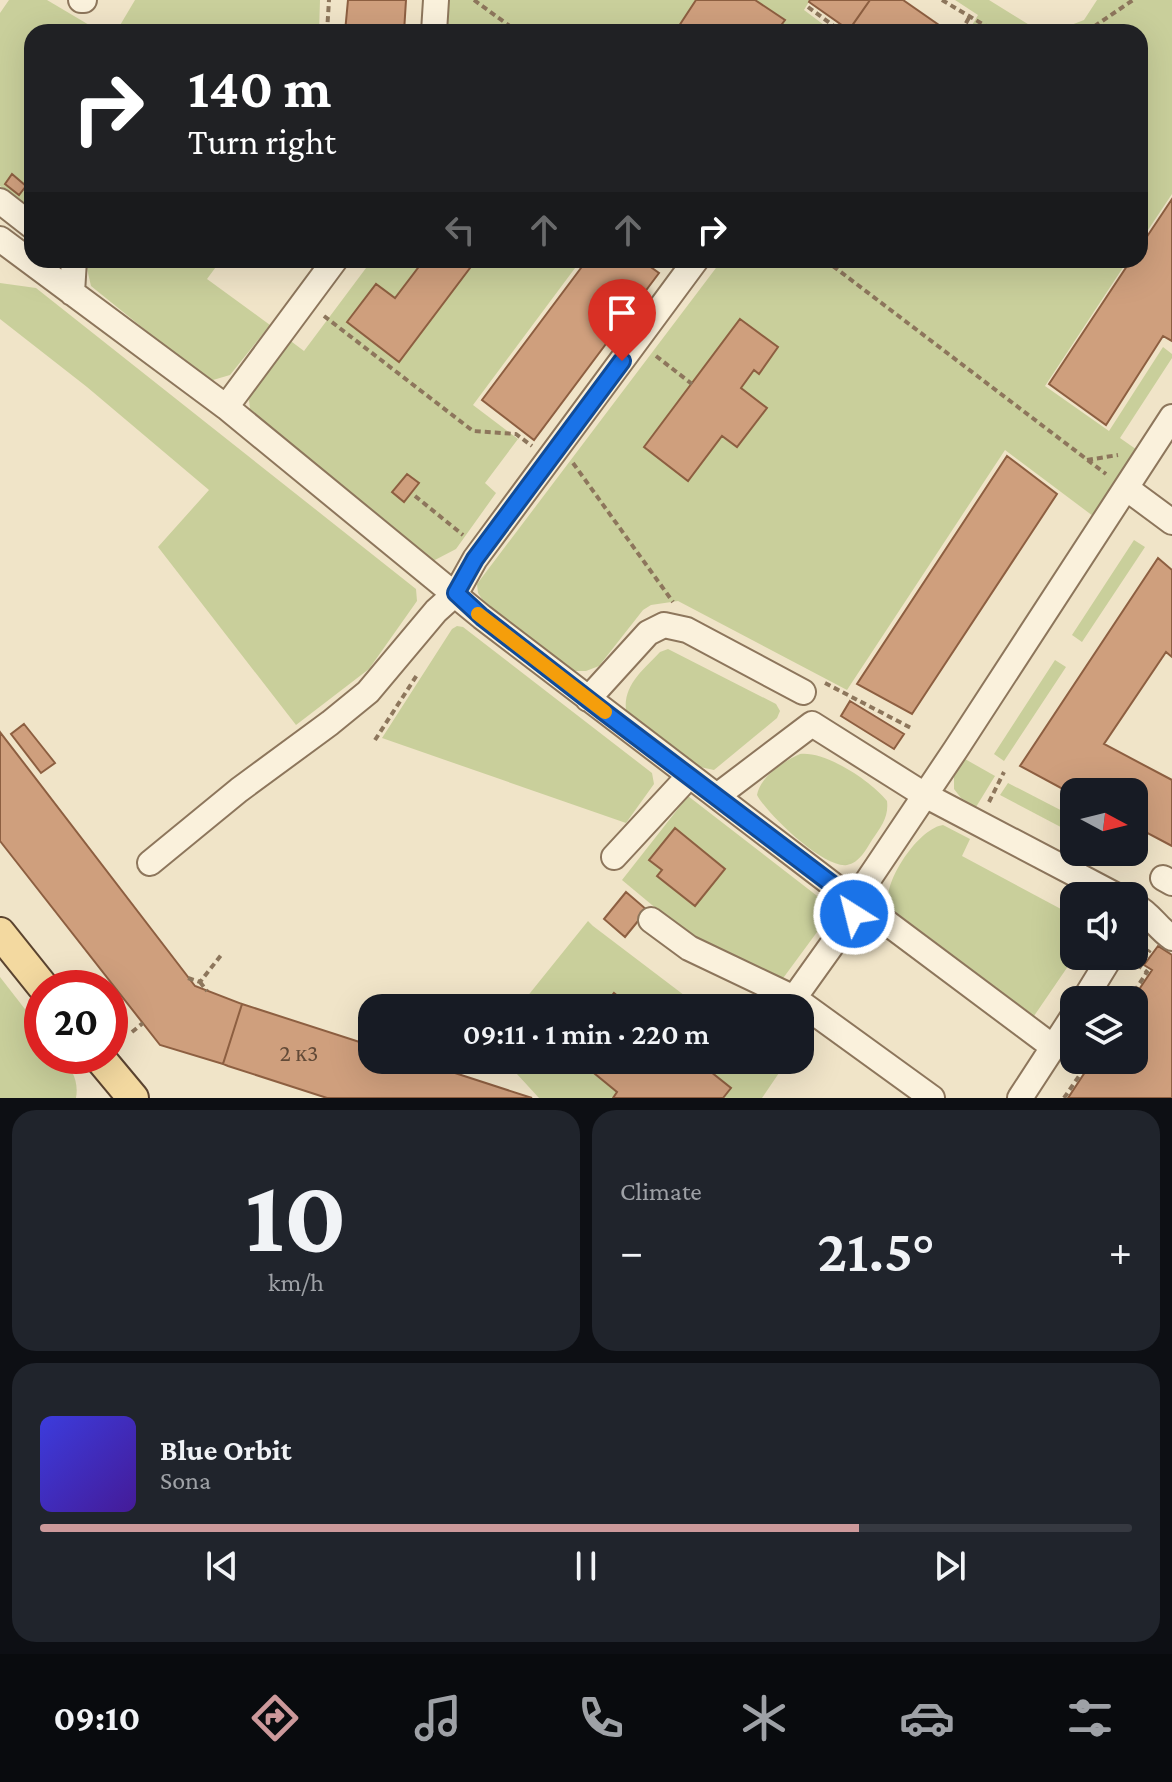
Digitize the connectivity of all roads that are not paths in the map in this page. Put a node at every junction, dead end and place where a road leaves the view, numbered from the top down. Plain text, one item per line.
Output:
1 (436, 0) edge
2 (434, 24) edge
3 (0, 201) edge
4 (24, 220) edge
5 (0, 239) edge
6 (24, 257) edge
7 (39, 268) edge
8 (74, 268) edge
9 (329, 268) edge
10 (690, 268) edge
11 (72, 293) junction
12 (226, 407) junction
13 (1172, 417) edge
14 (1126, 488) junction
15 (1172, 522) edge
16 (456, 593) junction
17 (811, 686) road end
18 (588, 699) junction
19 (689, 776) junction
20 (923, 794) junction
21 (717, 796) junction
22 (614, 857) dead end
23 (150, 863) dead end
24 (1090, 882) edge
25 (854, 901) junction
26 (651, 920) dead end
27 (0, 933) edge
28 (30, 970) edge
29 (786, 994) edge
30 (797, 994) edge
31 (814, 1012) edge
32 (1060, 1036) edge
33 (1053, 1047) junction
34 (103, 1074) edge
35 (113, 1074) edge
36 (106, 1098) edge
37 (133, 1098) edge
38 (932, 1098) edge
39 (1020, 1098) edge

1 - 2 lane
3 - 4 lane
5 - 6 lane
7 - 11 lane
8 - 11 lane
9 - 12 lane
10 - 16 lane
11 - 12 lane
12 - 16 lane
13 - 14 lane
14 - 15 lane
14 - 20 lane
16 - 18 lane
16 - 23 lane
17 - 18 lane
18 - 19 lane
19 - 21 lane
19 - 22 lane
20 - 21 lane
20 - 24 lane
20 - 25 lane
21 - 25 lane
25 - 30 lane
25 - 33 lane
26 - 29 lane
27 - 28 main road
31 - 38 lane
32 - 33 lane
33 - 39 lane
34 - 36 main road
35 - 37 main road

